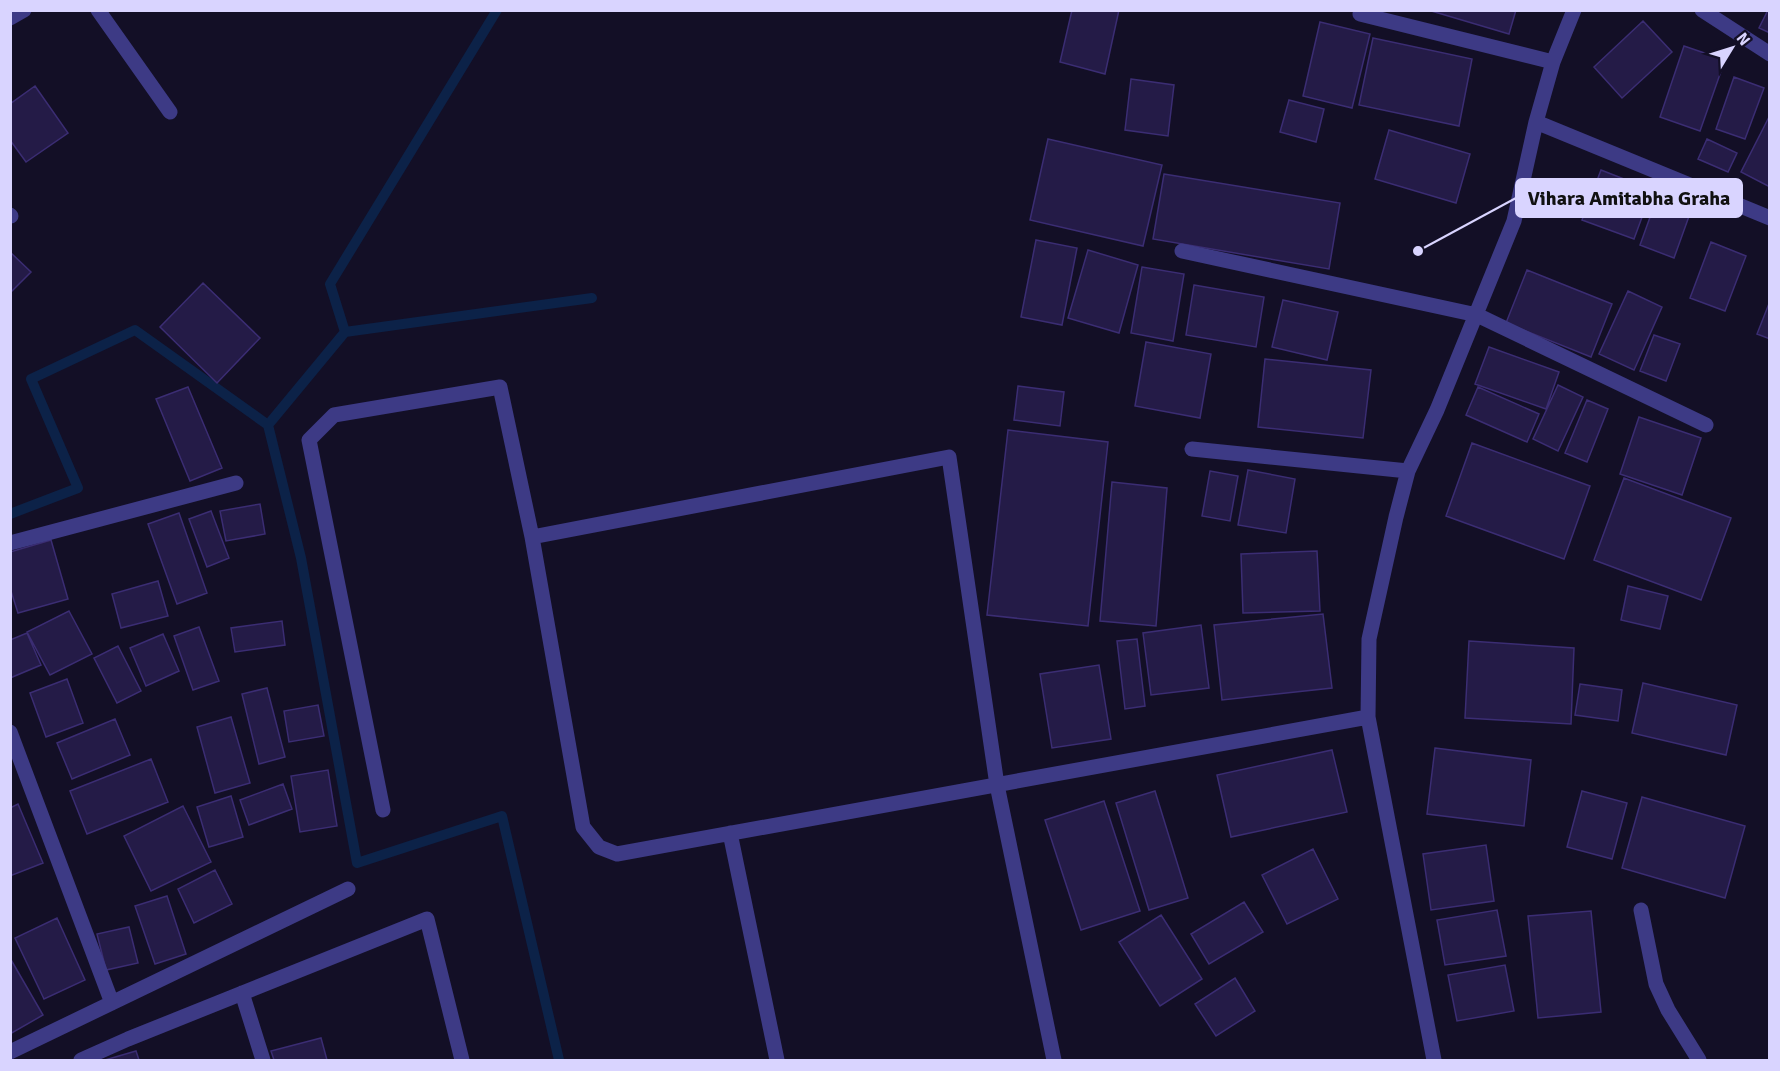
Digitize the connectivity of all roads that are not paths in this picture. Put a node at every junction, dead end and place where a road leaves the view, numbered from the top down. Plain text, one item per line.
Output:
1 (24, 10) edge
2 (98, 10) edge
3 (1574, 10) edge
4 (1702, 10) edge
5 (1360, 14) dead end
6 (10, 18) edge
7 (1770, 54) edge
8 (1553, 62) junction
9 (170, 112) dead end
10 (1536, 122) junction
11 (1770, 218) edge
12 (1182, 251) dead end
13 (1477, 315) junction
14 (1706, 425) dead end
15 (1192, 449) dead end
16 (1408, 471) junction
17 (236, 483) dead end
18 (532, 537) junction
19 (10, 543) edge
20 (1368, 717) junction
21 (10, 732) edge
22 (997, 785) junction
23 (383, 810) dead end
24 (730, 833) junction
25 (348, 889) dead end
26 (1641, 910) dead end
27 (242, 993) junction
28 (112, 1003) junction
29 (10, 1052) edge
30 (81, 1060) edge
31 (263, 1060) edge
32 (462, 1060) edge
33 (777, 1060) edge
34 (1054, 1060) edge
35 (1434, 1060) edge
36 (1699, 1060) edge

1 - 6 street
2 - 9 street
3 - 8 street
4 - 7 street
5 - 8 street
8 - 10 street
10 - 11 street
10 - 13 street
12 - 13 street
13 - 14 street
13 - 16 street
15 - 16 street
16 - 20 street
17 - 19 street
18 - 22 street
18 - 23 street
18 - 24 street
20 - 22 street
20 - 35 street
21 - 28 street
22 - 24 street
22 - 34 street
24 - 33 street
25 - 28 street
26 - 36 street
27 - 30 street
27 - 31 street
27 - 32 street
28 - 29 street

